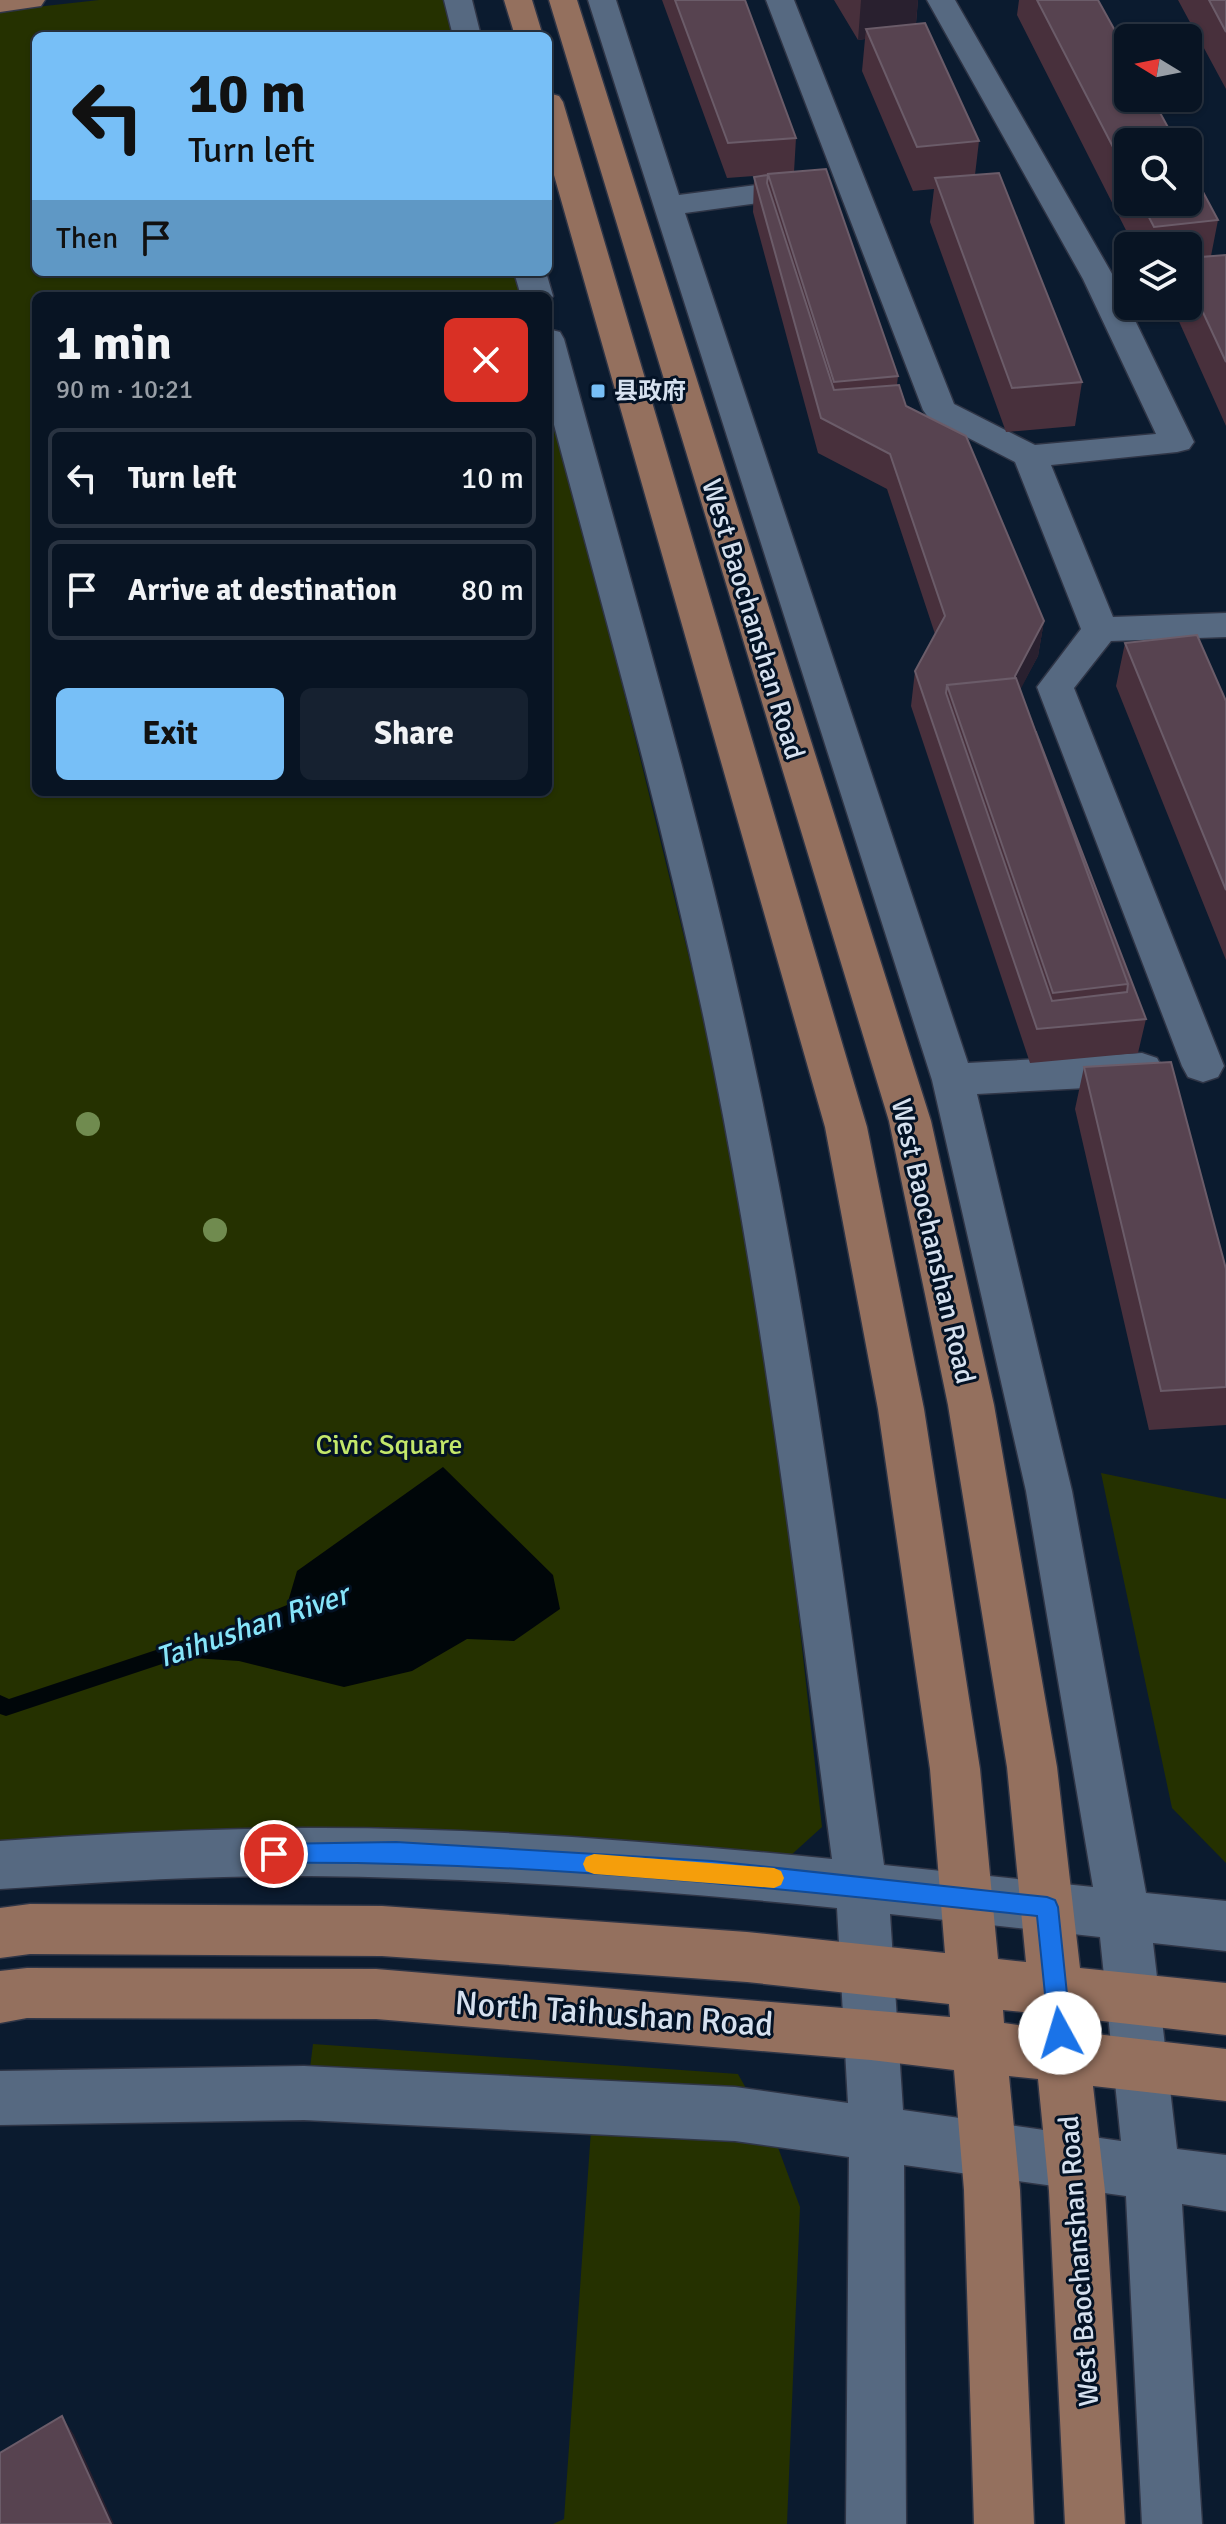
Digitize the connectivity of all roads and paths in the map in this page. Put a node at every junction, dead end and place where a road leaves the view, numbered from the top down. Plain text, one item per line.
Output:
1 (31, 0) edge
2 (458, 0) edge
3 (518, 0) edge
4 (563, 0) edge
5 (602, 0) edge
6 (780, 0) edge
7 (941, 0) edge
8 (0, 3) edge
9 (466, 32) edge
10 (528, 32) edge
11 (552, 116) edge
12 (851, 182) junction
13 (667, 206) junction
14 (552, 354) edge
15 (1030, 456) junction
16 (1226, 625) edge
17 (1100, 630) junction
18 (1214, 1065) edge
19 (953, 1080) junction
20 (0, 1865) edge
21 (862, 1888) junction
22 (966, 1899) junction
23 (1047, 1907) junction
24 (1124, 1915) junction
25 (1226, 1926) edge
26 (0, 1933) edge
27 (867, 1969) junction
28 (973, 1980) junction
29 (1055, 1990) junction
30 (0, 1997) edge
31 (1132, 1998) junction
32 (1226, 2009) edge
33 (871, 2034) junction
34 (980, 2046) junction
35 (1062, 2055) junction
36 (1140, 2065) junction
37 (1226, 2075) edge
38 (0, 2098) edge
39 (877, 2133) junction
40 (989, 2149) junction
41 (1074, 2161) junction
42 (1152, 2173) junction
43 (1226, 2183) edge
44 (876, 2524) edge
45 (1004, 2524) edge
46 (1095, 2524) edge
47 (1172, 2524) edge

1 - 8 main road
2 - 9 street
3 - 10 main road
4 - 23 main road, West Baochanshan Road
5 - 13 street
6 - 12 street
7 - 15 street
11 - 22 main road, West Baochanshan Road
12 - 13 street
12 - 15 street
13 - 19 street
14 - 21 street
15 - 17 street
16 - 17 street
17 - 18 street
18 - 19 street
19 - 24 street
20 - 21 street
21 - 22 street
21 - 27 street
22 - 23 street
22 - 28 main road, West Baochanshan Road
23 - 24 street
23 - 29 main road, West Baochanshan Road
24 - 25 street
24 - 31 street
26 - 27 main road
27 - 28 main road
27 - 33 street
28 - 29 main road
28 - 34 main road, West Baochanshan Road
29 - 31 main road
29 - 35 main road, West Baochanshan Road
30 - 33 main road, North Taihushan Road
31 - 32 main road
31 - 36 street
33 - 34 main road, North Taihushan Road
33 - 39 street
34 - 35 main road, North Taihushan Road
34 - 40 main road, West Baochanshan Road
35 - 36 main road, North Taihushan Road
35 - 41 main road, West Baochanshan Road
36 - 37 main road, North Taihushan Road
36 - 42 street
38 - 39 street
39 - 40 street
39 - 44 street
40 - 41 street
40 - 45 main road, West Baochanshan Road
41 - 42 street
41 - 46 main road, West Baochanshan Road
42 - 43 street
42 - 47 street

